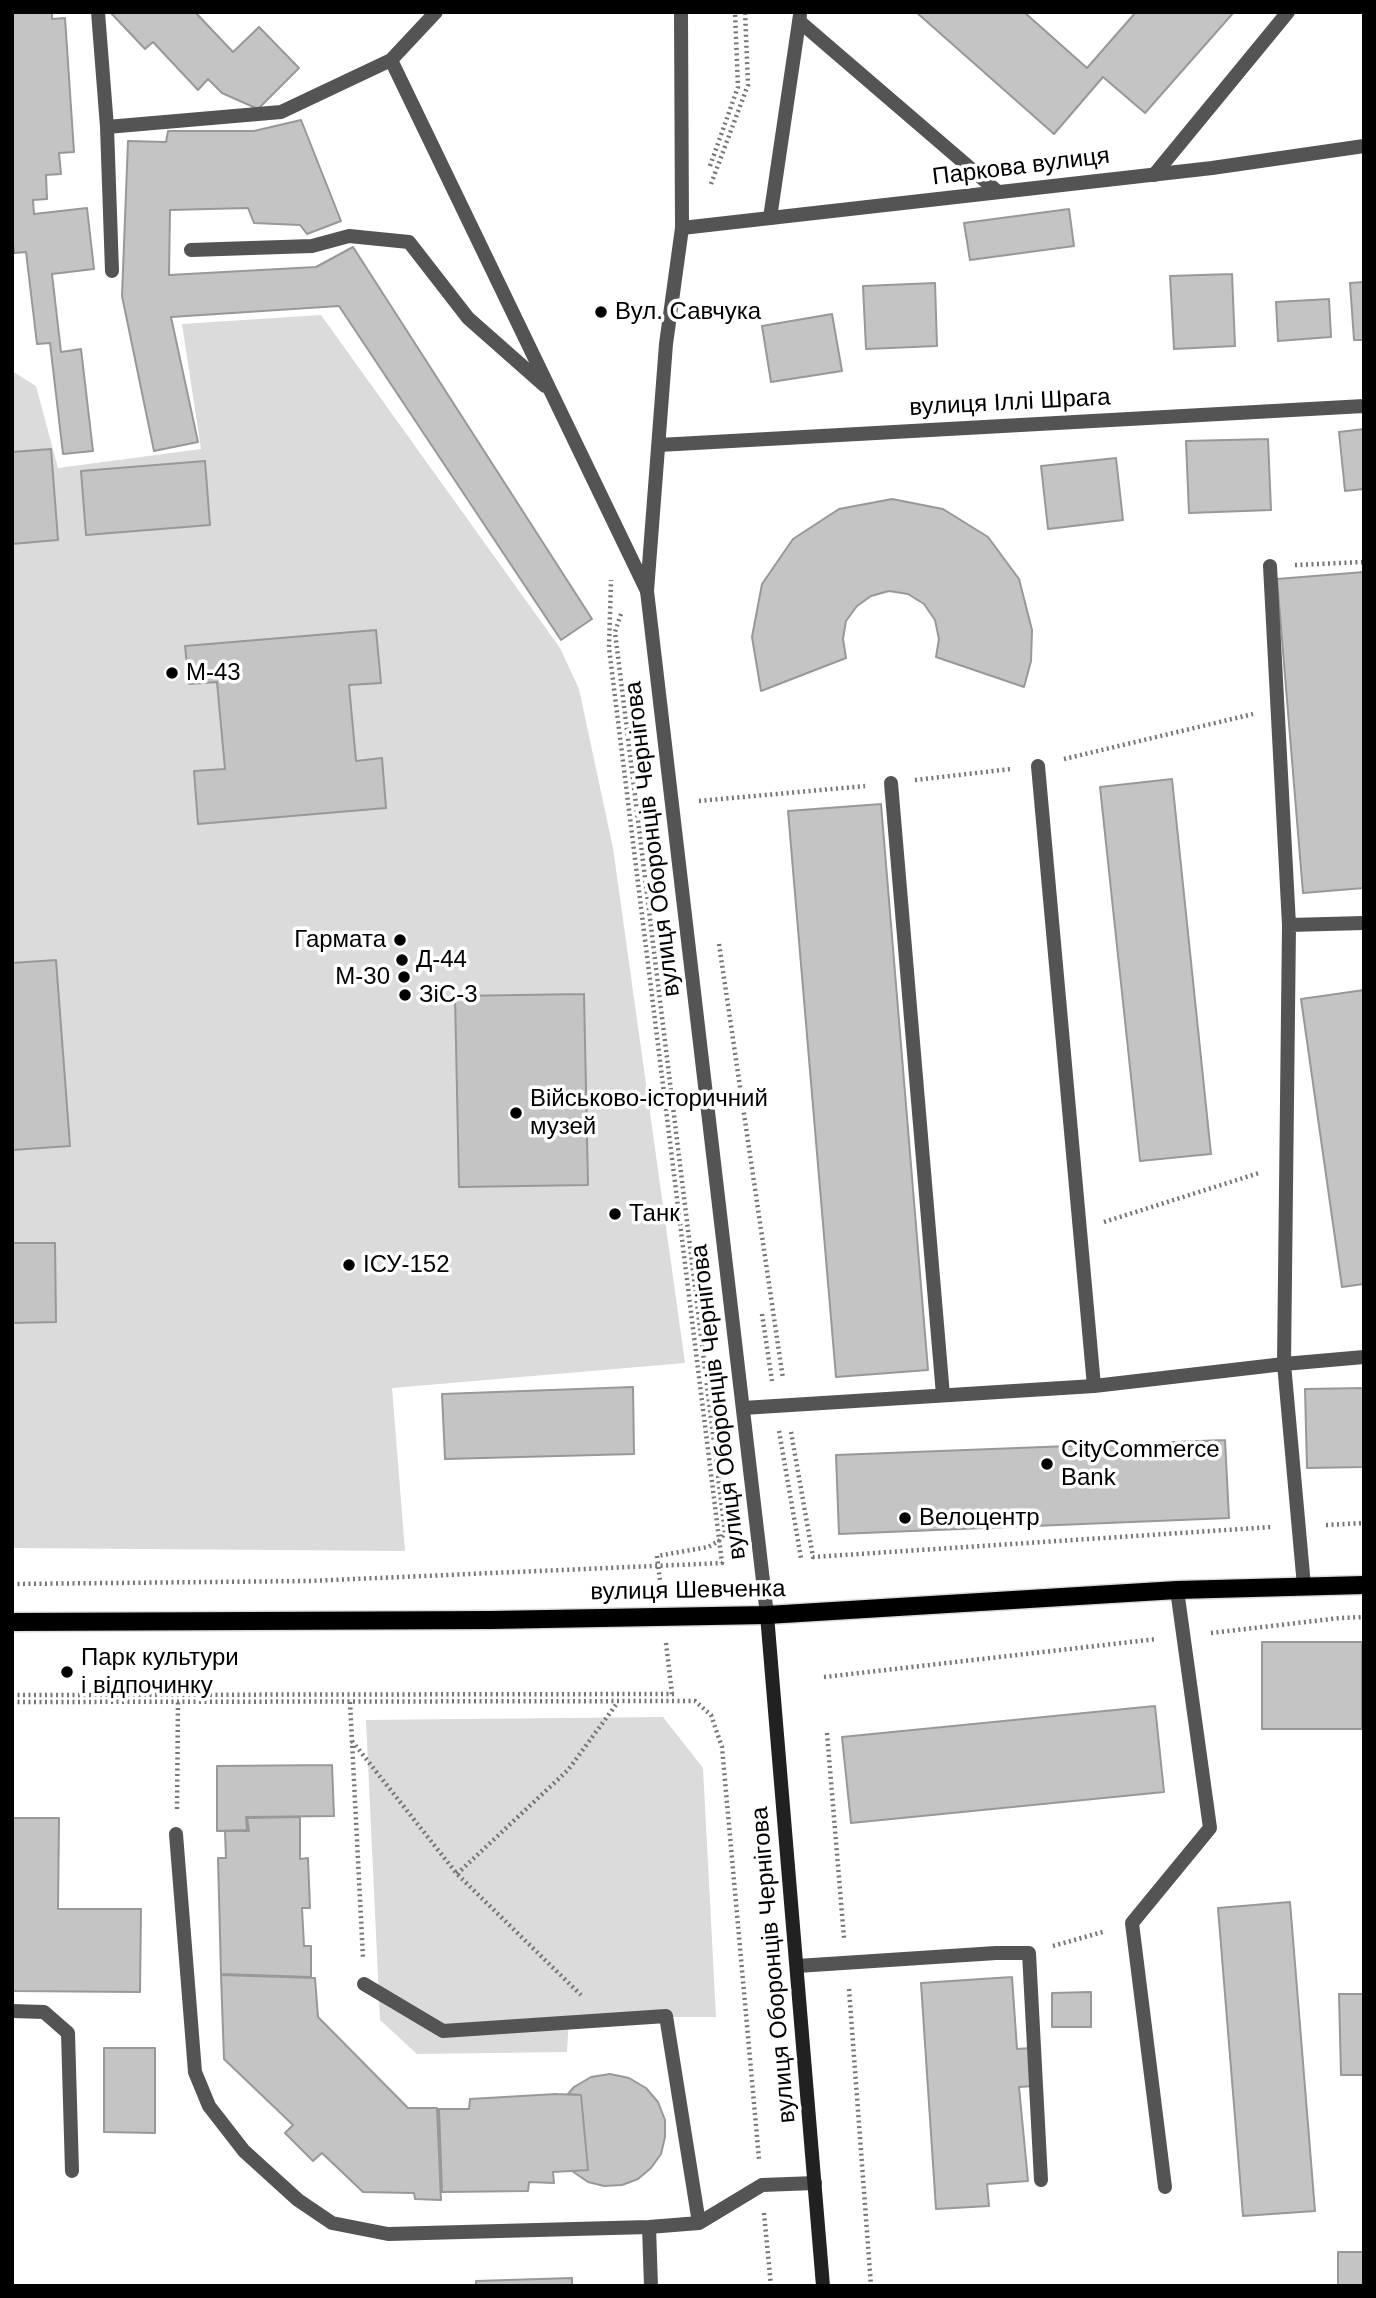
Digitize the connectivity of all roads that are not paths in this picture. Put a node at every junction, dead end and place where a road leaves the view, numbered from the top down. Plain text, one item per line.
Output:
1 (98, 12) edge
2 (436, 12) edge
3 (681, 12) edge
4 (1288, 12) edge
5 (800, 16) edge
6 (391, 60) junction
7 (107, 127) junction
8 (1364, 146) edge
9 (1154, 174) junction
10 (998, 192) junction
11 (770, 218) junction
12 (689, 227) junction
13 (191, 250) dead end
14 (112, 271) dead end
15 (550, 390) junction
16 (1364, 405) edge
17 (659, 445) junction
18 (1270, 565) road end
19 (647, 591) junction
20 (1038, 766) road end
21 (891, 783) dead end
22 (1364, 923) edge
23 (1289, 925) junction
24 (1364, 1357) edge
25 (1284, 1364) junction
26 (1094, 1386) junction
27 (943, 1395) junction
28 (743, 1408) junction
29 (1364, 1584) edge
30 (1304, 1586) junction
31 (1177, 1590) junction
32 (767, 1615) junction
33 (12, 1622) edge
34 (176, 1834) road end
35 (797, 1966) junction
36 (364, 1984) road end
37 (12, 2011) edge
38 (72, 2171) dead end
39 (1041, 2179) dead end
40 (815, 2183) junction
41 (1165, 2187) dead end
42 (699, 2223) junction
43 (649, 2227) junction
44 (651, 2286) edge
45 (823, 2286) edge

1 - 7 street
2 - 6 street
3 - 12 street, вулиця Оборонців Чернігова
4 - 9 street
5 - 10 street
5 - 11 street
6 - 7 street
6 - 15 street
7 - 14 street
8 - 9 street, Паркова вулиця
9 - 10 street, Паркова вулиця
10 - 11 street, Паркова вулиця
11 - 12 street, Паркова вулиця
12 - 17 street, вулиця Оборонців Чернігова
13 - 15 street
15 - 19 street
16 - 17 street, вулиця Іллі Шрага
17 - 19 street, вулиця Оборонців Чернігова
18 - 23 street
19 - 28 street, вулиця Оборонців Чернігова
20 - 26 street
21 - 27 street
22 - 23 street
23 - 25 street
24 - 25 street
25 - 26 street
25 - 30 street
26 - 27 street
27 - 28 street
28 - 32 street, вулиця Оборонців Чернігова
29 - 30 main road, вулиця Шевченка
30 - 31 main road, вулиця Шевченка
31 - 32 main road, вулиця Шевченка
31 - 41 street
32 - 33 main road, вулиця Шевченка
32 - 35 main road, вулиця Оборонців Чернігова
34 - 43 street
35 - 39 street
35 - 40 main road, вулиця Оборонців Чернігова
36 - 42 street
37 - 38 street
40 - 42 street
40 - 45 main road, вулиця Оборонців Чернігова
42 - 43 street
43 - 44 street

